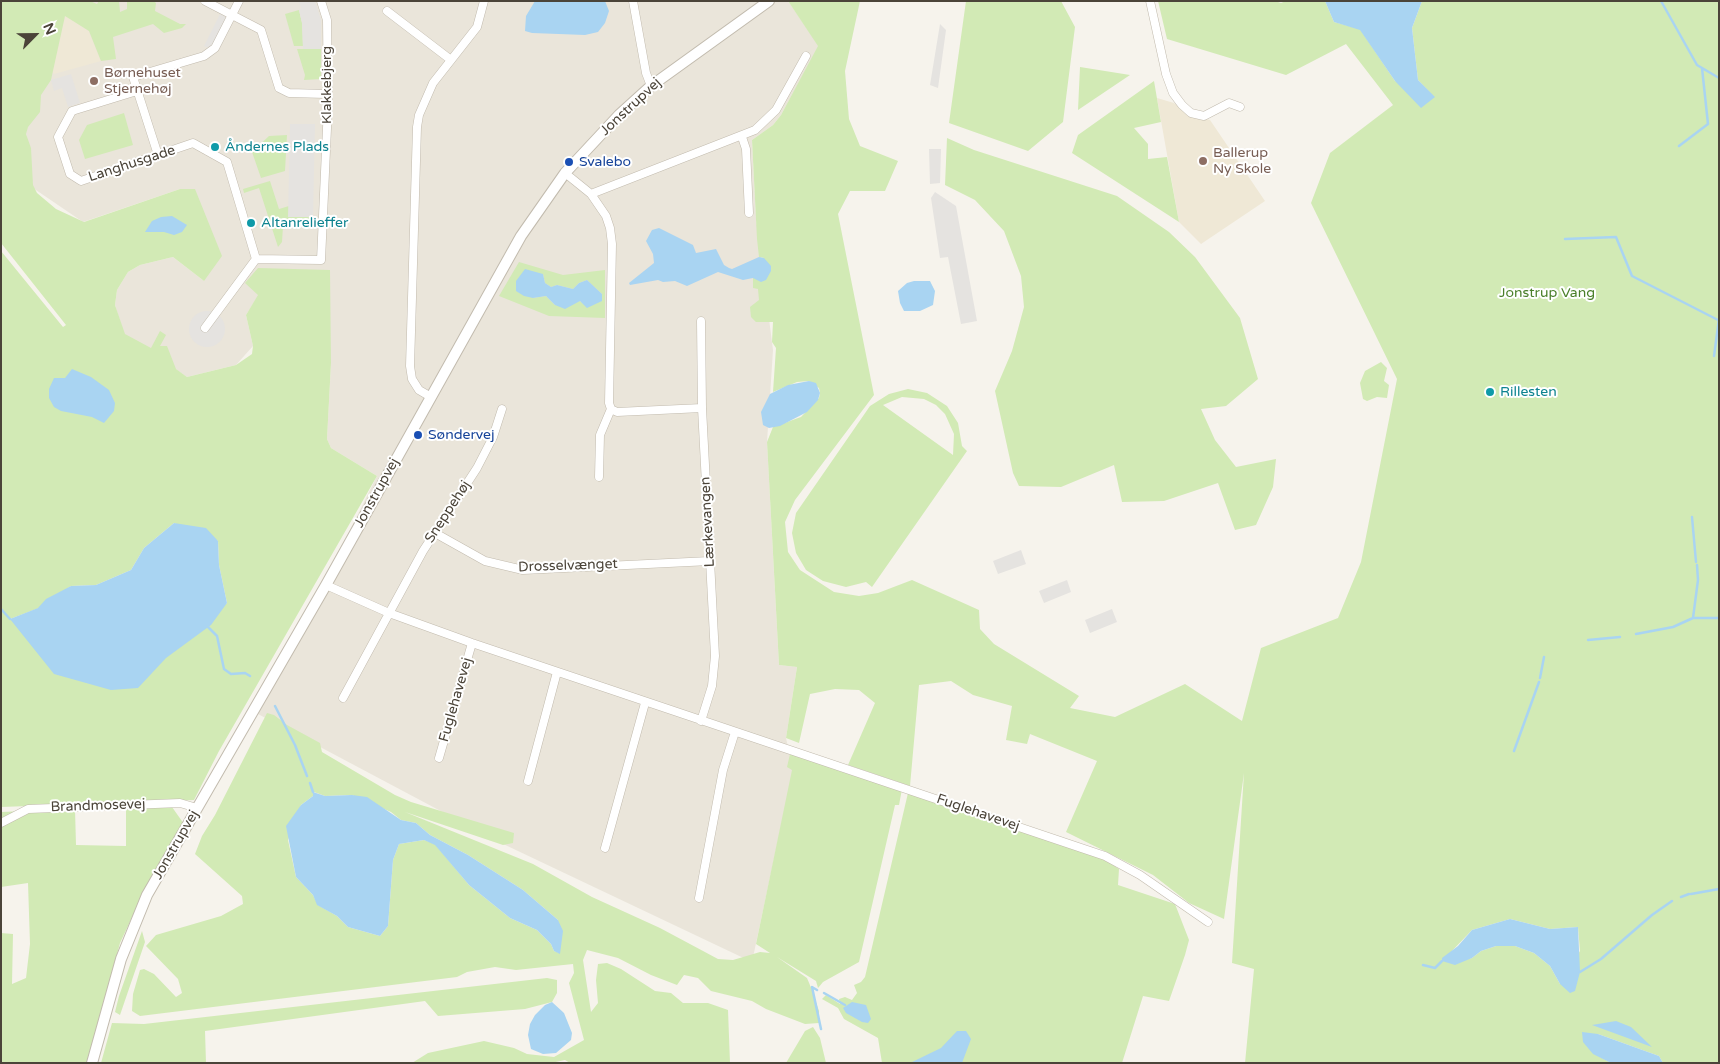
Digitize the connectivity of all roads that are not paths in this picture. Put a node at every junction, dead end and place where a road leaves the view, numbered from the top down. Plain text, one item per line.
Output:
1 (205, 1) edge
2 (239, 1) edge
3 (321, 1) edge
4 (484, 1) edge
5 (633, 1) edge
6 (770, 1) edge
7 (1150, 1) edge
8 (387, 11) dead end
9 (231, 16) junction
10 (806, 56) dead end
11 (451, 60) junction
12 (651, 86) junction
13 (137, 91) junction
14 (326, 94) junction
15 (1240, 107) dead end
16 (742, 137) junction
17 (158, 154) junction
18 (566, 172) junction
19 (591, 194) junction
20 (749, 212) dead end
21 (256, 259) junction
22 (700, 321) dead end
23 (205, 328) dead end
24 (431, 397) junction
25 (702, 408) junction
26 (502, 409) dead end
27 (611, 409) junction
28 (600, 477) dead end
29 (435, 533) junction
30 (710, 561) junction
31 (326, 586) junction
32 (389, 613) junction
33 (472, 643) junction
34 (557, 672) junction
35 (343, 698) dead end
36 (645, 703) junction
37 (700, 721) junction
38 (735, 732) junction
39 (439, 758) dead end
40 (528, 781) dead end
41 (197, 808) junction
42 (1, 823) edge
43 (605, 848) dead end
44 (699, 898) dead end
45 (1208, 922) dead end
46 (92, 1063) edge

1 - 9 street
2 - 9 street
3 - 14 street, Klakkebjerg
4 - 11 street
5 - 12 street
6 - 12 street, Jonstrupvej
7 - 15 street
8 - 11 street
9 - 13 street
9 - 14 street
10 - 16 street
11 - 24 street
12 - 18 street, Jonstrupvej
13 - 17 street
13 - 17 street, Langhusgade
14 - 21 street, Klakkebjerg
16 - 19 street
16 - 20 street
17 - 21 street, Langhusgade
18 - 19 street
18 - 24 street, Jonstrupvej
19 - 27 street
21 - 23 street
22 - 25 street, Lærkevangen
24 - 31 street, Jonstrupvej
25 - 27 street
25 - 30 street, Lærkevangen
26 - 29 street, Sneppehøj
27 - 28 street
29 - 30 street, Drosselvænget
29 - 32 street, Sneppehøj
30 - 37 street, Lærkevangen
31 - 32 street, Fuglehavevej
31 - 41 street, Jonstrupvej
32 - 33 street, Fuglehavevej
32 - 35 street
33 - 34 street, Fuglehavevej
33 - 39 street, Fuglehavevej
34 - 36 street, Fuglehavevej
34 - 40 street
36 - 37 street, Fuglehavevej
36 - 43 street
37 - 38 street, Fuglehavevej
38 - 44 street
38 - 45 street, Fuglehavevej
41 - 42 street, Brandmosevej
41 - 46 street, Jonstrupvej

